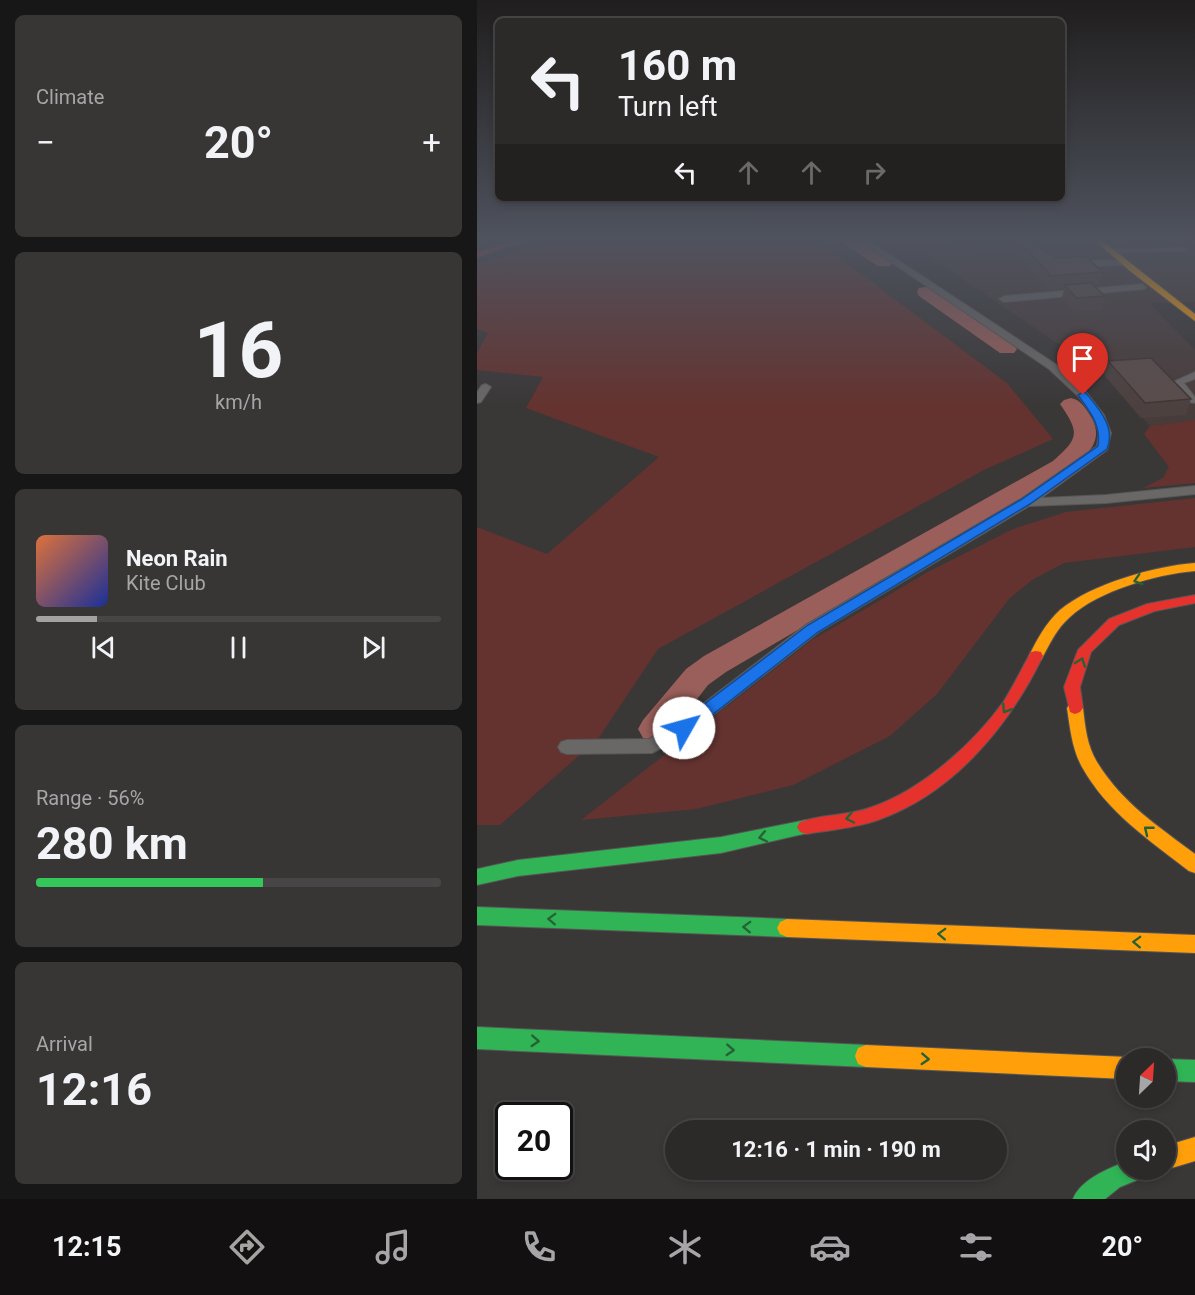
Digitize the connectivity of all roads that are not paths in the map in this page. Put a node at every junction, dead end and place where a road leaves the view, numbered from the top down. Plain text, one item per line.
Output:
1 (945, 295) edge
2 (1051, 295) edge
3 (1150, 295) edge
4 (1167, 295) edge
5 (1004, 299) dead end
6 (1195, 318) edge
7 (1187, 330) dead end
8 (1195, 375) edge
9 (486, 387) dead end
10 (477, 400) edge
11 (1195, 400) edge
12 (1195, 490) edge
13 (1026, 502) junction
14 (1195, 567) edge
15 (1195, 598) edge
16 (567, 747) dead end
17 (1195, 865) edge
18 (477, 877) edge
19 (477, 916) edge
20 (1195, 944) edge
21 (477, 1038) edge
22 (1116, 1067) edge
23 (1176, 1070) edge
24 (1195, 1071) edge
25 (1195, 1149) edge
26 (1176, 1155) edge
27 (1116, 1177) edge
28 (1085, 1199) edge

1 - 13 lane
2 - 5 lane
3 - 7 main road
4 - 6 main road
8 - 11 lane
9 - 10 lane
12 - 13 lane
13 - 16 lane
14 -> 18 main road
17 -> 15 main road
20 -> 19 main road
21 -> 22 main road
23 - 24 main road
25 - 26 main road
27 - 28 main road

